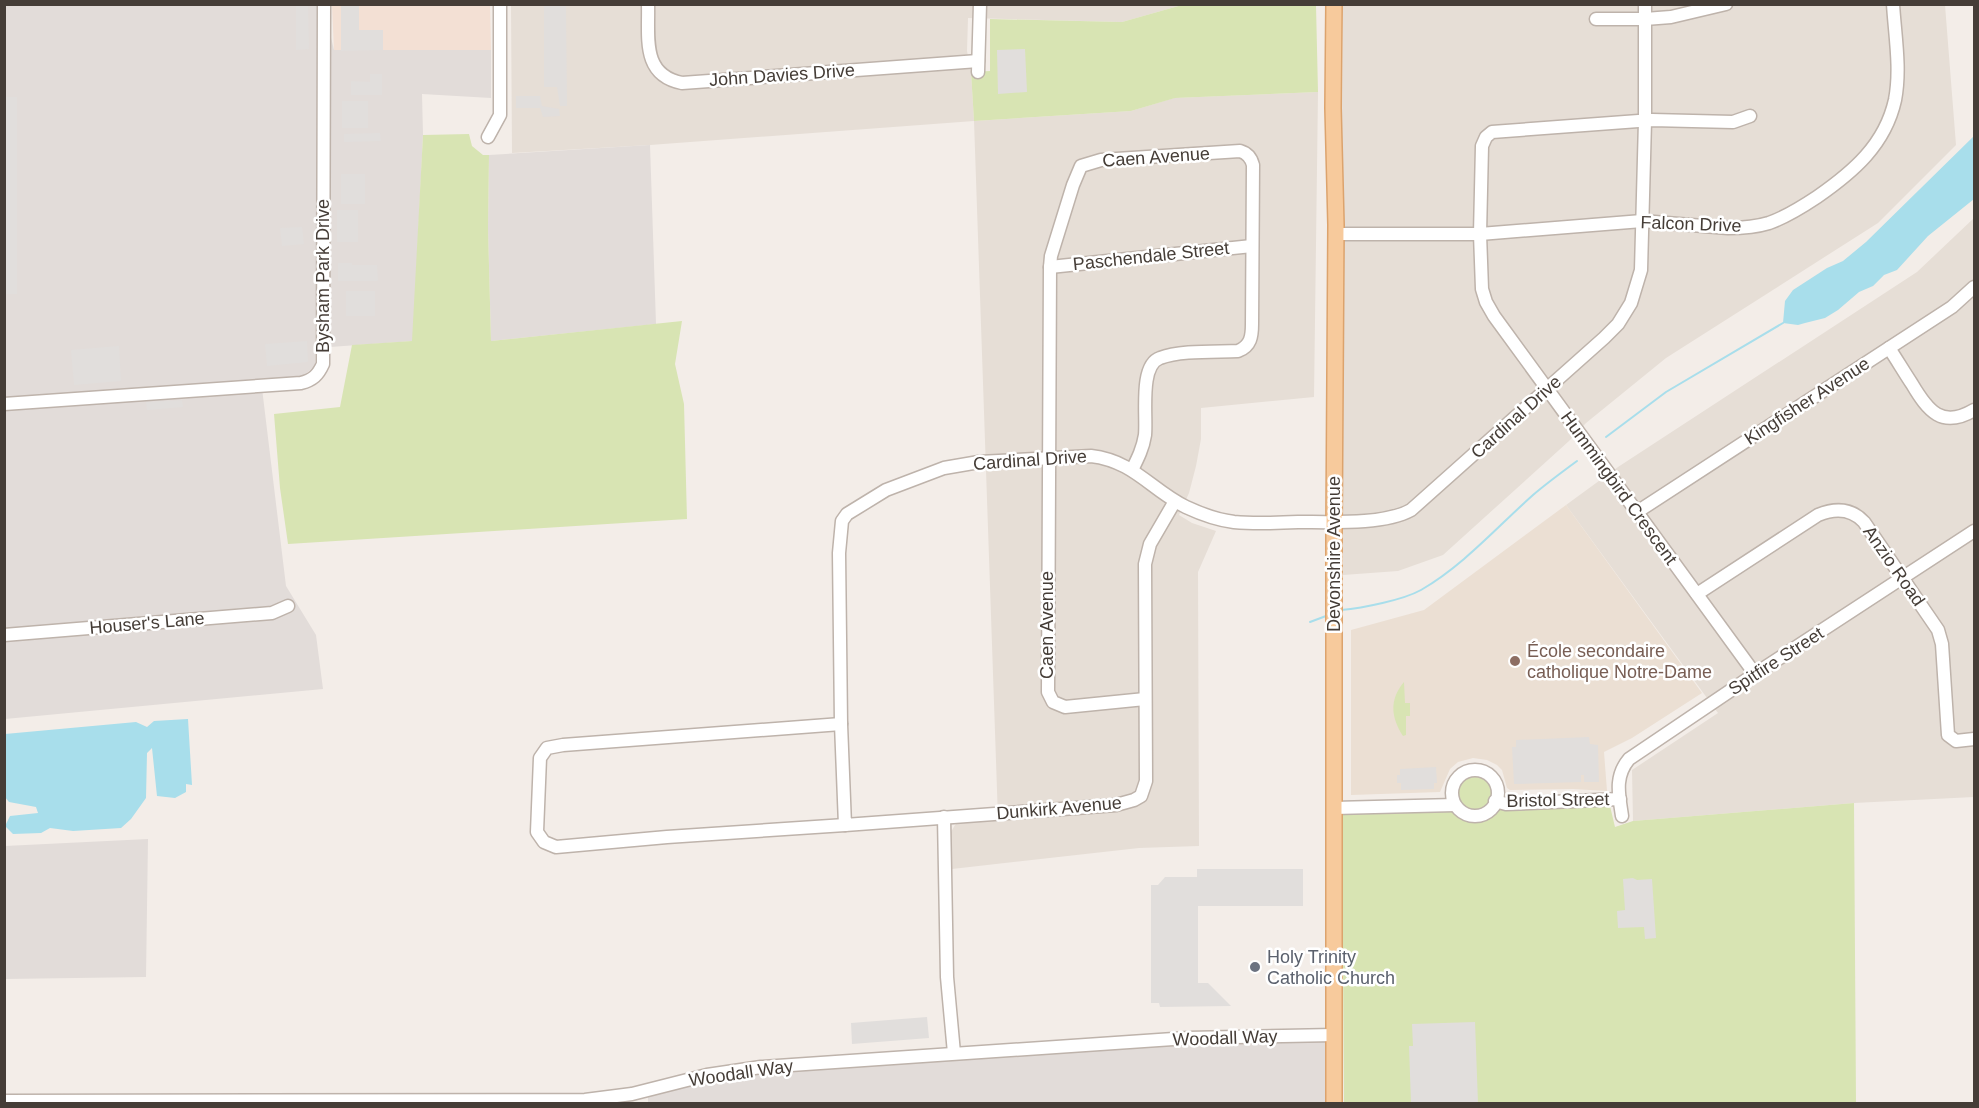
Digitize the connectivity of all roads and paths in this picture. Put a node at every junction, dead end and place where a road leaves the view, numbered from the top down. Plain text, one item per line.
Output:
1 (324, 4) edge
2 (501, 4) edge
3 (648, 4) edge
4 (980, 4) edge
5 (1334, 4) edge
6 (1645, 4) edge
7 (1726, 4) edge
8 (1893, 4) edge
9 (1596, 19) dead end
10 (1645, 20) junction
11 (1750, 116) dead end
12 (1645, 121) junction
13 (488, 137) dead end
14 (1642, 221) junction
15 (1335, 234) junction
16 (1480, 234) junction
17 (1252, 246) junction
18 (1050, 267) junction
19 (1974, 287) edge
20 (1890, 348) junction
21 (1547, 388) junction
22 (4, 404) edge
23 (1974, 410) edge
24 (1047, 457) junction
25 (1132, 470) junction
26 (1174, 501) junction
27 (1637, 512) junction
28 (1334, 522) junction
29 (1974, 531) edge
30 (1902, 578) junction
31 (1697, 594) junction
32 (288, 606) dead end
33 (4, 635) edge
34 (1755, 674) junction
35 (1145, 699) junction
36 (841, 724) junction
37 (1974, 740) edge
38 (1620, 799) junction
39 (1496, 801) junction
40 (1455, 805) junction
41 (1334, 808) junction
42 (1622, 816) dead end
43 (944, 818) junction
44 (845, 825) junction
45 (1334, 1035) junction
46 (954, 1053) junction
47 (4, 1101) edge
48 (1334, 1104) edge

1 - 22 street, Bysham Park Drive
2 - 13 street
3 - 4 street, John Davies Drive
5 - 15 main road, Devonshire Avenue
6 - 10 street, Cardinal Drive
7 - 10 street
8 - 14 street, Falcon Drive
9 - 10 street
10 - 12 street, Cardinal Drive
11 - 12 street, Hummingbird Crescent
12 - 14 street, Cardinal Drive
12 - 16 street, Hummingbird Crescent
14 - 16 street, Falcon Drive
14 - 21 street, Cardinal Drive
15 - 16 street, Falcon Drive
15 - 28 main road, Devonshire Avenue
16 - 21 street, Hummingbird Crescent
17 - 18 street, Paschendale Street
17 - 18 street, Caen Avenue
17 - 25 street, Caen Avenue
18 - 24 street, Caen Avenue
19 - 20 street, Kingfisher Avenue
20 - 23 street
20 - 27 street, Kingfisher Avenue
21 - 27 street, Hummingbird Crescent
21 - 28 street, Cardinal Drive
24 - 25 street, Cardinal Drive
24 - 35 street, Caen Avenue
24 - 36 street, Cardinal Drive
25 - 26 street, Cardinal Drive
26 - 28 street, Cardinal Drive
26 - 35 street, Dunkirk Avenue
27 - 31 street, Hummingbird Crescent
28 - 41 main road, Devonshire Avenue
29 - 30 street, Spitfire Street
30 - 31 street, Anzio Road
30 - 34 street, Spitfire Street
30 - 37 street, Anzio Road
31 - 34 street, Hummingbird Crescent
32 - 33 street, Houser's Lane
34 - 38 street, Spitfire Street
35 - 43 street, Dunkirk Avenue
36 - 44 street, Cardinal Drive
36 - 44 street
38 - 39 street, Bristol Street
38 - 42 street, Spitfire Street
39 - 40 street, Bristol Street
39 - 40 street, Bristol Street
40 - 41 street, Bristol Street
41 - 45 main road, Devonshire Avenue
43 - 44 street
43 - 46 street
45 - 46 street, Woodall Way
45 - 48 main road, Devonshire Avenue
46 - 47 street, Woodall Way

